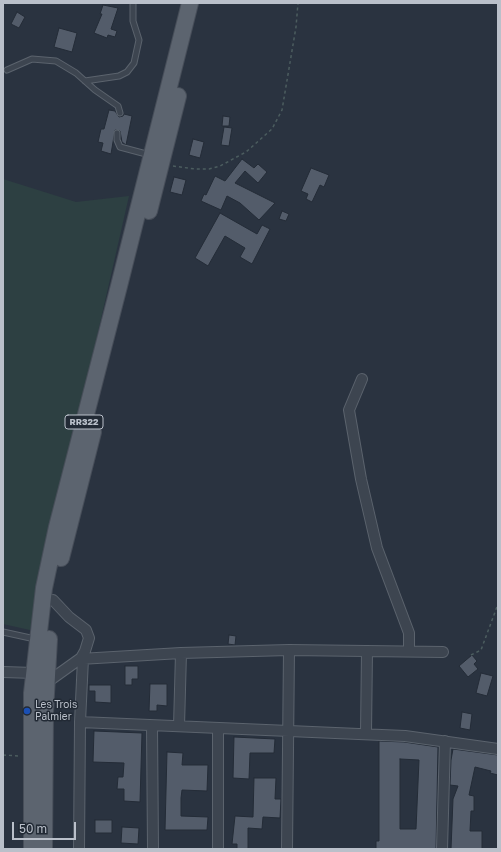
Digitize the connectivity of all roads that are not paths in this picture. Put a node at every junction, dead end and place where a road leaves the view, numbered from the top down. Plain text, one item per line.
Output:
1 (132, 3) edge
2 (190, 3) edge
3 (202, 3) edge
4 (7, 70) dead end
5 (85, 81) junction
6 (120, 113) dead end
7 (117, 133) dead end
8 (156, 160) junction
9 (362, 380) dead end
10 (54, 600) junction
11 (3, 632) edge
12 (38, 640) junction
13 (289, 650) junction
14 (367, 651) junction
15 (409, 651) junction
16 (443, 652) dead end
17 (181, 653) junction
18 (81, 659) junction
19 (3, 672) edge
20 (40, 678) junction
21 (80, 722) junction
22 (152, 726) junction
23 (179, 726) junction
24 (218, 728) junction
25 (287, 732) junction
26 (366, 734) junction
27 (445, 741) junction
28 (498, 749) edge
29 (32, 849) edge
30 (44, 849) edge
31 (79, 849) edge
32 (153, 849) edge
33 (218, 849) edge
34 (287, 849) edge
35 (442, 849) edge

1 - 5 lane
2 - 8 main road, RR322
3 - 8 main road, RR322
4 - 5 lane
5 - 6 lane
7 - 8 lane
8 - 10 main road, RR322
8 - 12 main road, RR322
9 - 15 street
10 - 18 street
10 - 20 main road, RR322
11 - 12 lane
12 - 20 main road, RR322
13 - 14 street
13 - 17 street
13 - 25 street
14 - 15 street
14 - 26 street
15 - 16 street
17 - 18 street
17 - 23 street
18 - 20 street
18 - 21 street
19 - 20 street
20 - 29 main road, RR322
20 - 30 main road, RR322
21 - 22 street
21 - 31 street
22 - 23 street
22 - 32 street
23 - 24 street
24 - 25 street
24 - 33 street
25 - 26 street
25 - 34 street
26 - 27 street
27 - 28 street
27 - 35 street

